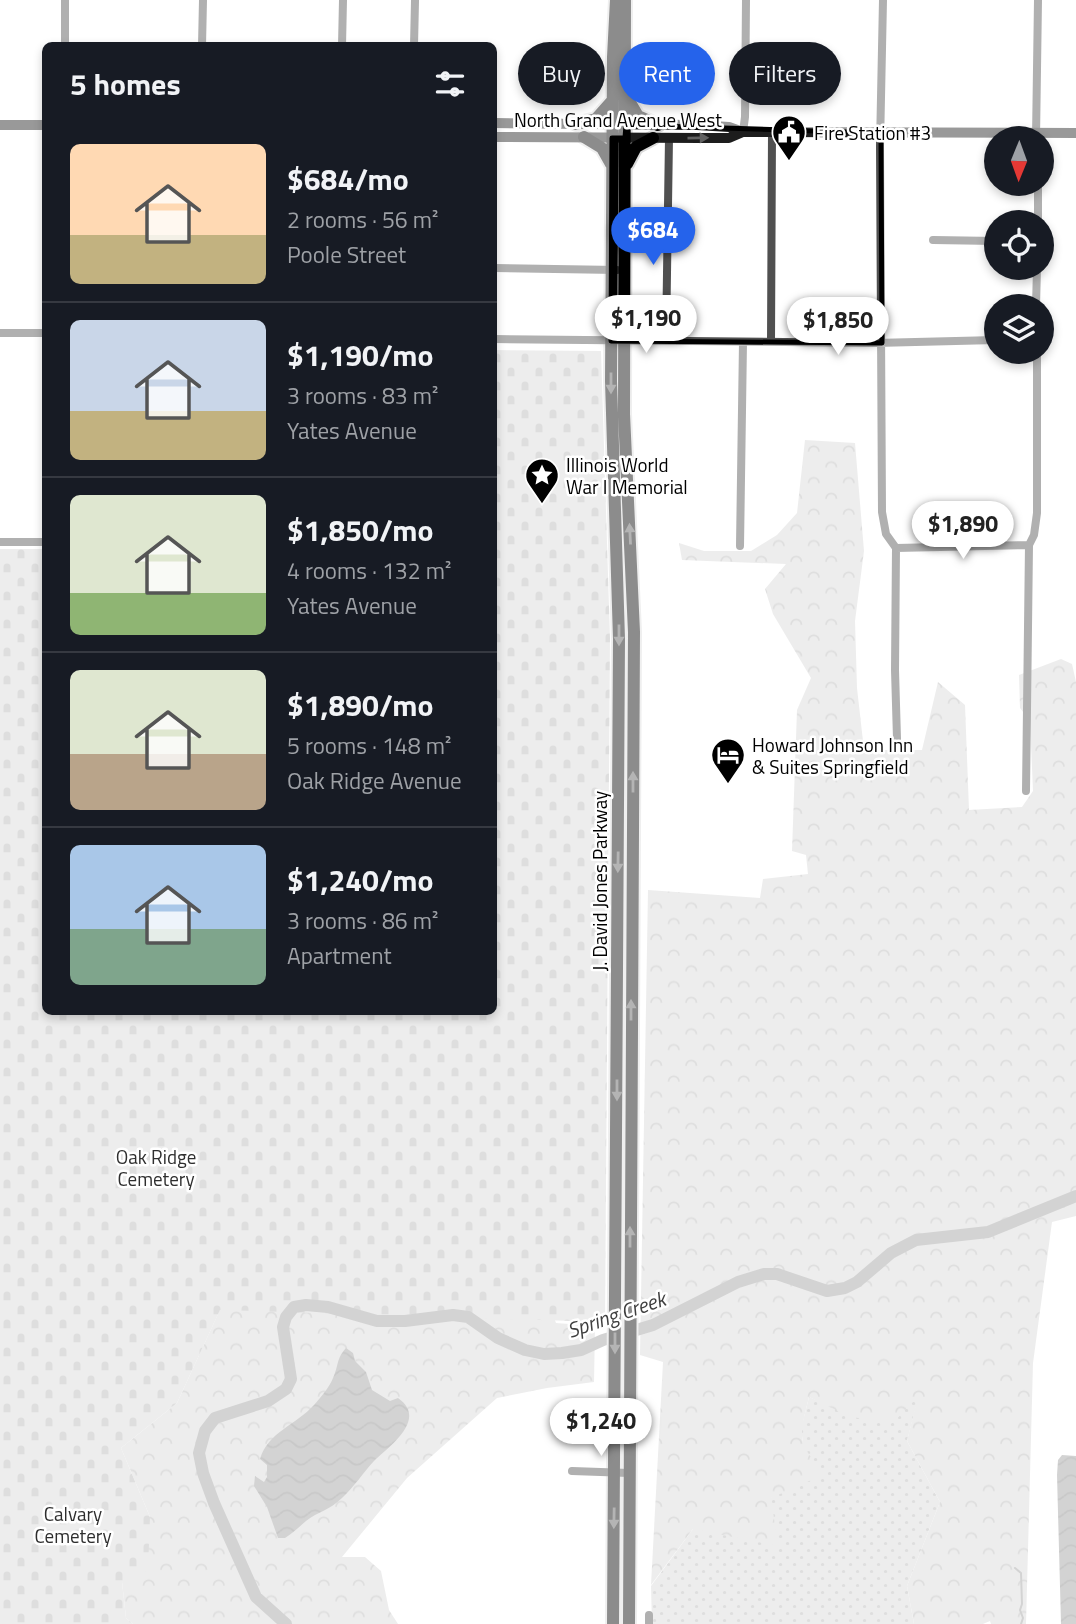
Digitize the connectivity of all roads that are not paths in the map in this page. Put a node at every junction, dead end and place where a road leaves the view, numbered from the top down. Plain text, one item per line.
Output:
1 (65, 0) edge
2 (203, 0) edge
3 (343, 0) edge
4 (616, 0) edge
5 (625, 0) edge
6 (746, 0) edge
7 (883, 0) edge
8 (1038, 0) edge
9 (415, 1) edge
10 (65, 42) edge
11 (202, 42) edge
12 (342, 42) edge
13 (414, 42) edge
14 (625, 42) edge
15 (612, 101) junction
16 (624, 105) edge
17 (632, 105) edge
18 (497, 123) edge
19 (576, 124) junction
20 (0, 125) edge
21 (42, 125) edge
22 (658, 125) junction
23 (1036, 126) edge
24 (619, 131) junction
25 (743, 132) junction
26 (772, 132) junction
27 (881, 133) junction
28 (1076, 133) edge
29 (984, 135) edge
30 (1054, 135) edge
31 (497, 137) edge
32 (584, 137) junction
33 (653, 138) junction
34 (669, 138) junction
35 (619, 167) junction
36 (933, 240) dead end
37 (984, 241) edge
38 (497, 268) edge
39 (618, 270) junction
40 (0, 333) edge
41 (42, 333) edge
42 (497, 340) edge
43 (984, 340) edge
44 (618, 341) junction
45 (666, 341) junction
46 (743, 342) junction
47 (771, 342) junction
48 (882, 343) junction
49 (1037, 364) edge
50 (0, 542) edge
51 (42, 542) edge
52 (1029, 545) junction
53 (740, 546) dead end
54 (896, 548) junction
55 (897, 739) dead end
56 (1026, 791) dead end
57 (572, 1471) dead end
58 (614, 1472) junction
59 (629, 1473) junction
60 (613, 1624) edge
61 (629, 1624) edge

1 - 10 street
2 - 11 street
3 - 12 street
4 - 15 main road
5 - 14 main road
6 - 25 street
7 - 27 street
8 - 23 street
9 - 13 street
15 - 19 main road
15 - 24 main road
16 - 24 main road
17 - 22 main road
18 - 19 main road, North Grand Avenue West
19 - 24 main road, North Grand Avenue West
20 - 21 main road
22 - 24 main road, North Grand Avenue West
22 - 25 main road, North Grand Avenue West
24 - 32 main road, North Grand Avenue West
24 - 33 main road, North Grand Avenue West
24 - 35 main road, J. David Jones Parkway
25 - 26 main road, North Grand Avenue West
34 -> 25 main road, North Grand Avenue West
26 - 27 main road, North Grand Avenue West
26 - 47 street
27 - 29 main road, North Grand Avenue West
27 - 48 street
28 - 30 main road, North Grand Avenue West
31 - 32 main road, North Grand Avenue West
32 - 35 main road
33 - 34 main road, North Grand Avenue West
33 - 35 main road
34 - 45 street
35 - 39 main road, J. David Jones Parkway
36 - 37 street
38 - 39 street
39 - 44 main road, J. David Jones Parkway
40 - 41 street
42 - 44 street
43 - 48 street
44 - 45 street
44 -> 58 main road, J. David Jones Parkway
59 -> 44 main road, J. David Jones Parkway
45 - 46 street
46 - 47 street
46 - 53 street
47 - 48 street
48 - 54 street
49 - 52 street
50 - 51 street
52 - 54 street
52 - 56 street
54 - 55 street
57 - 58 street
58 - 59 street
58 -> 60 main road, J. David Jones Parkway
59 - 61 main road, J. David Jones Parkway

